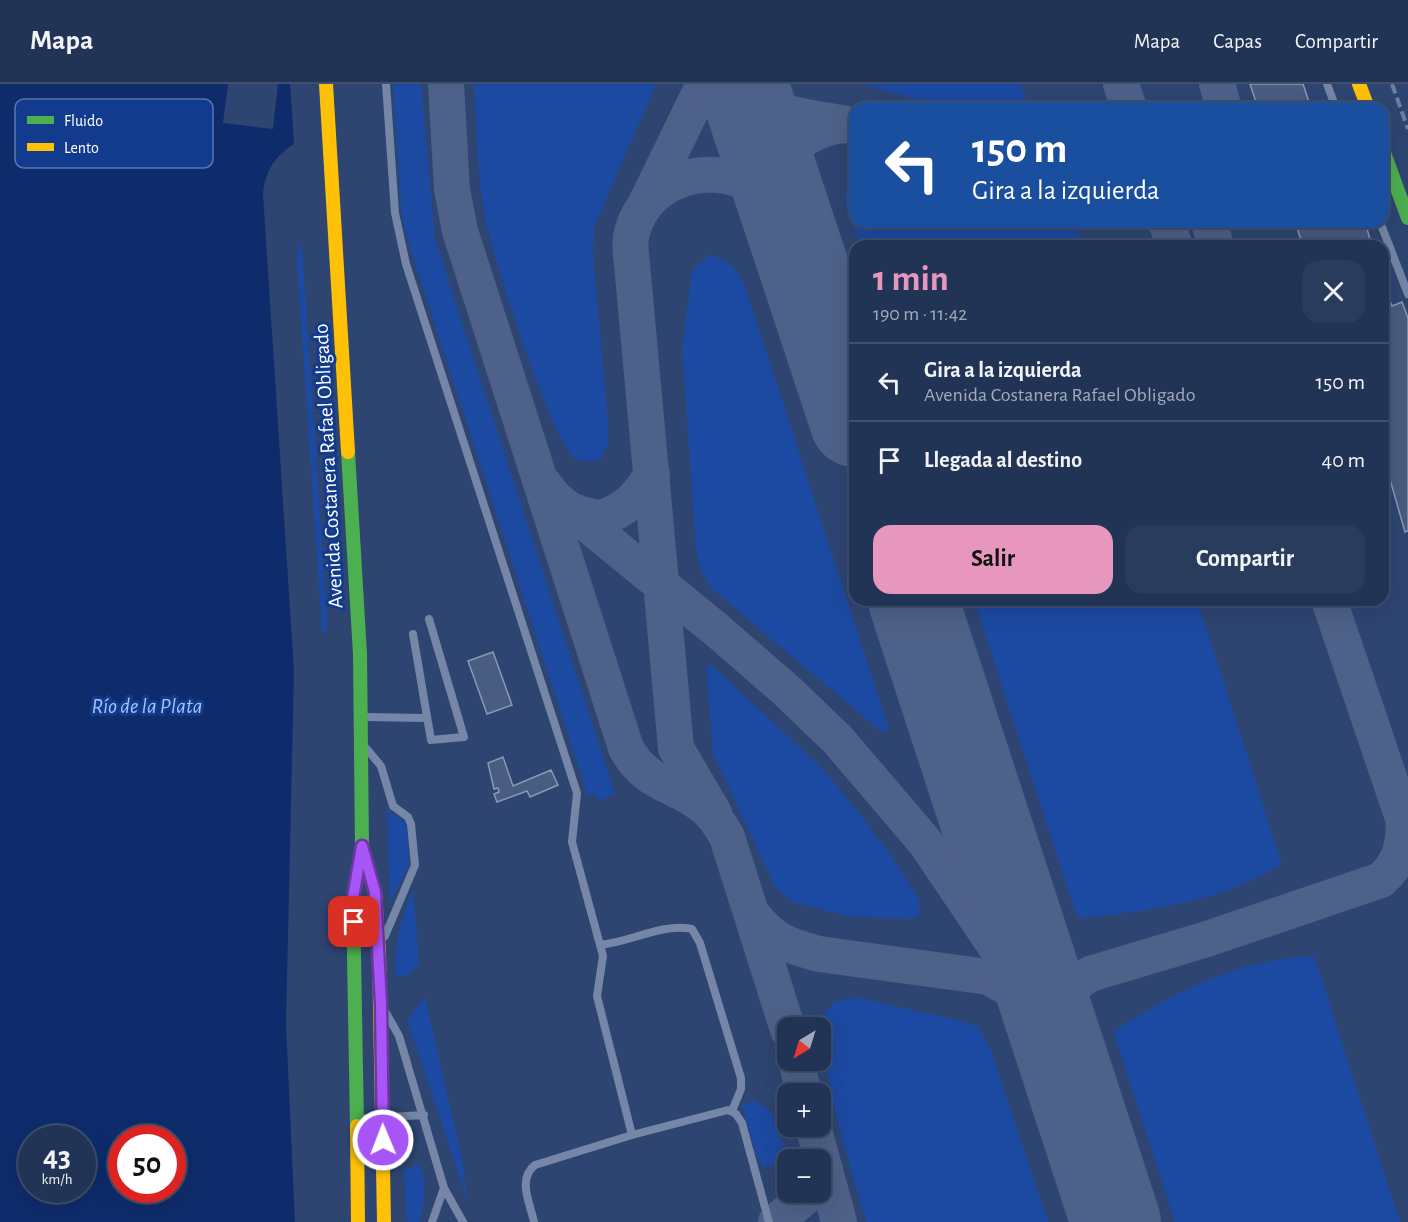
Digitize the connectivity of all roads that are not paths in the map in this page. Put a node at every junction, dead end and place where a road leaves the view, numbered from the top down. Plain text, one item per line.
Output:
1 (326, 84) edge
2 (386, 84) edge
3 (1327, 84) edge
4 (1359, 84) edge
5 (1334, 102) edge
6 (1366, 102) edge
7 (1389, 166) edge
8 (1408, 218) edge
9 (1389, 245) edge
10 (1408, 294) edge
11 (429, 619) dead end
12 (413, 634) dead end
13 (361, 717) junction
14 (427, 717) junction
15 (361, 744) junction
16 (362, 846) junction
17 (600, 945) junction
18 (379, 951) junction
19 (381, 1005) junction
20 (732, 1111) junction
21 (424, 1115) junction
22 (382, 1118) junction
23 (356, 1119) junction
24 (632, 1135) junction
25 (444, 1188) junction
26 (358, 1222) edge
27 (384, 1222) edge
28 (432, 1222) edge
29 (463, 1222) edge
30 (534, 1222) edge
31 (769, 1222) edge

1 - 13 main road, Avenida Costanera Rafael Obligado
2 - 17 lane
3 - 5 lane
4 - 6 main road
7 - 8 main road
9 - 10 lane
11 - 14 lane
12 - 14 lane
13 - 14 lane
13 - 15 main road, Avenida Costanera Rafael Obligado
15 - 16 main road, Avenida Costanera Rafael Obligado
15 - 18 lane
16 - 18 main road, Avenida Costanera Rafael Obligado
16 - 23 main road, Avenida Costanera Rafael Obligado
17 - 20 lane
17 - 24 lane
18 - 19 main road, Avenida Costanera Rafael Obligado
19 - 21 lane
19 - 22 main road, Avenida Costanera Rafael Obligado
20 - 24 lane
20 - 31 lane
21 - 22 lane
21 - 25 lane
22 - 23 lane
22 - 27 main road, Avenida Costanera Rafael Obligado
23 - 26 main road, Avenida Costanera Rafael Obligado
24 - 30 lane
25 - 28 lane
25 - 29 lane

